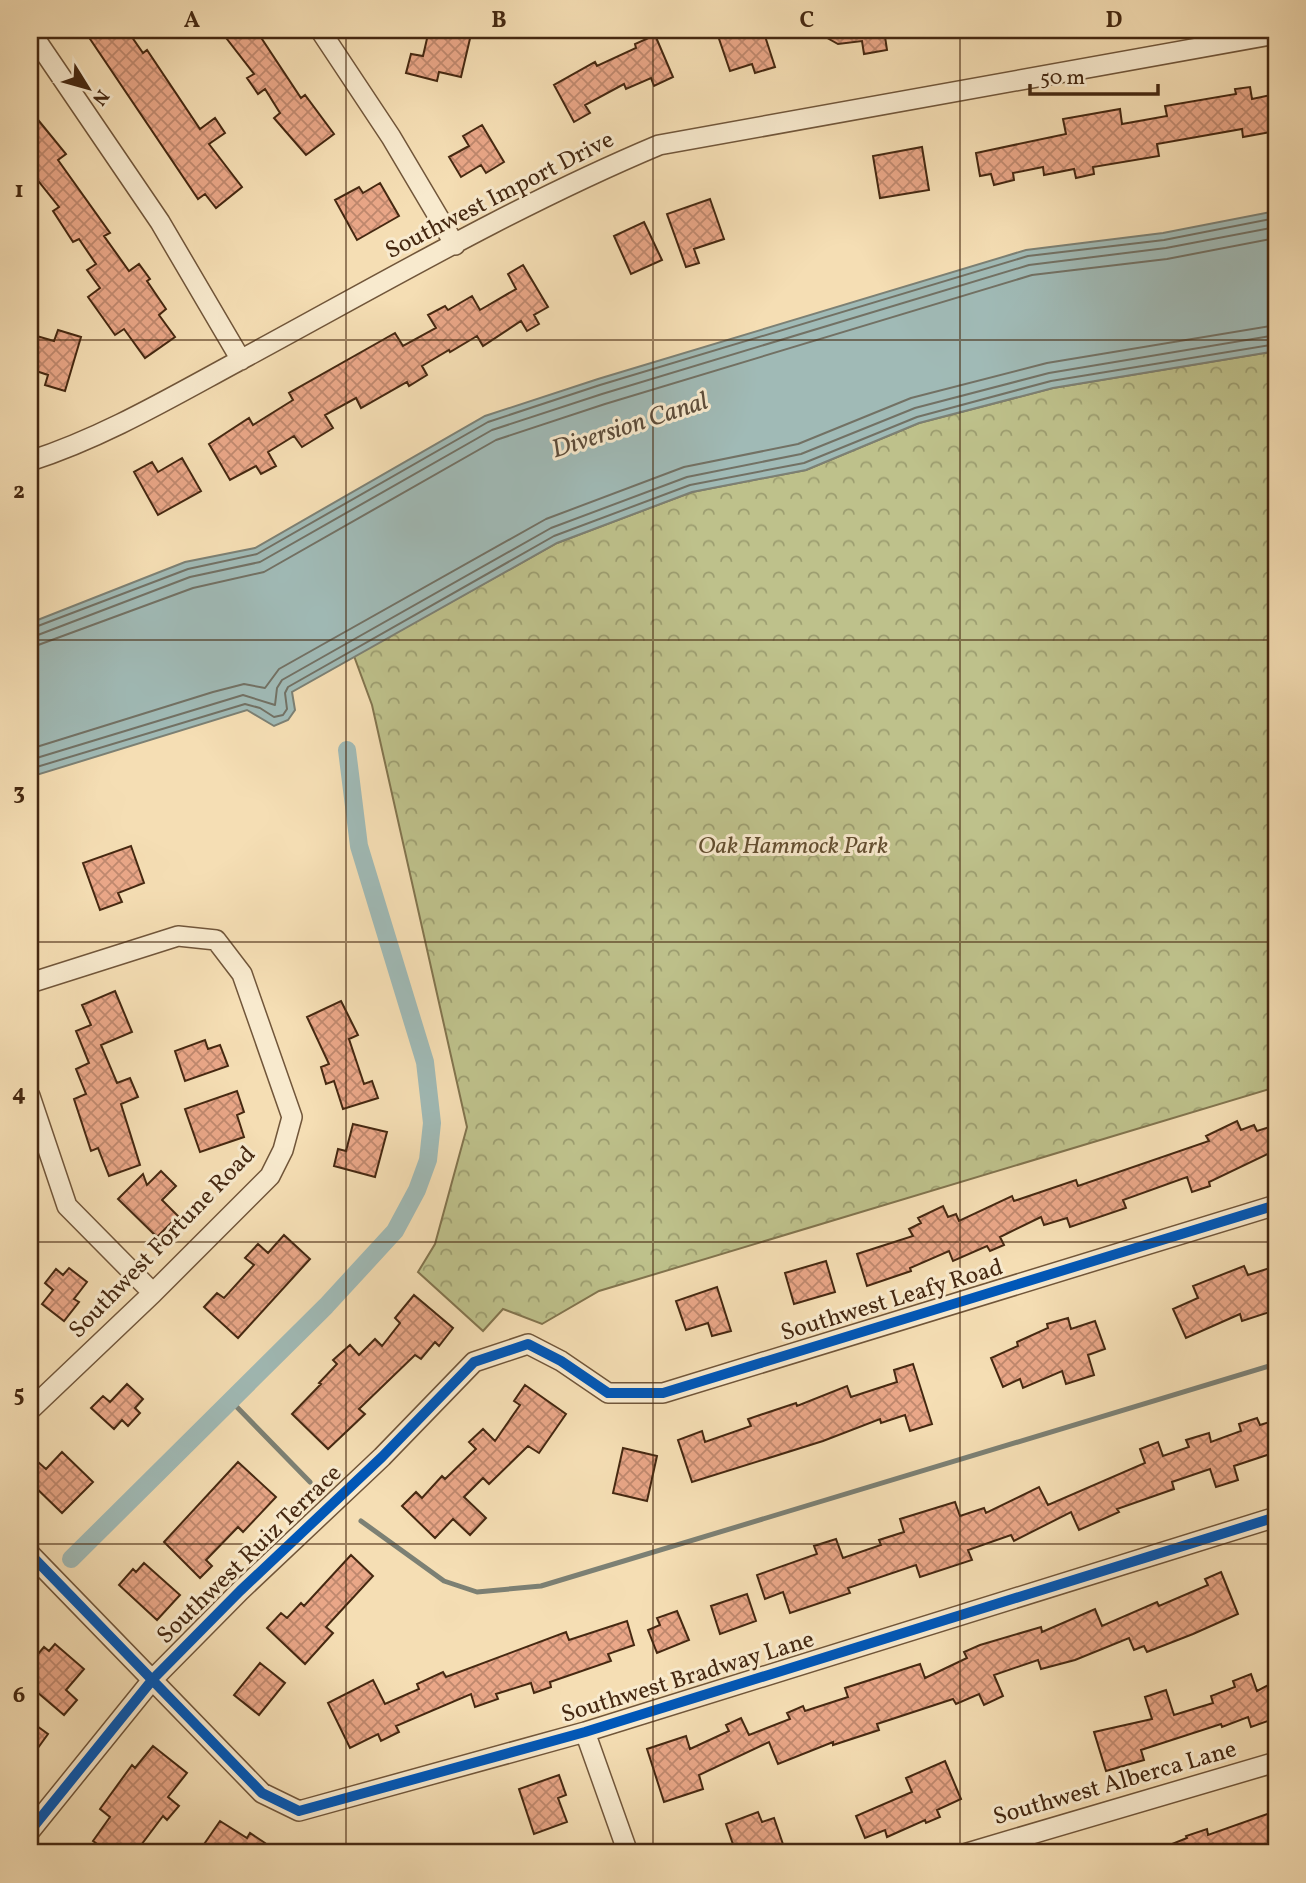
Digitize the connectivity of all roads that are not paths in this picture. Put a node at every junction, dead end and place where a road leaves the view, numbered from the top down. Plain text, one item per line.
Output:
1 (30, 31) edge
2 (325, 31) edge
3 (1276, 34) edge
4 (455, 245) junction
5 (241, 359) junction
6 (30, 461) edge
7 (30, 983) edge
8 (30, 1096) edge
9 (1276, 1205) edge
10 (153, 1293) junction
11 (528, 1344) joint
12 (30, 1410) edge
13 (1276, 1517) edge
14 (30, 1553) edge
15 (153, 1679) junction
16 (585, 1732) junction
17 (1276, 1762) edge
18 (30, 1831) edge
19 (628, 1853) edge
20 (967, 1853) edge

1 - 5 street
2 - 4 street
3 - 4 street, Southwest Import Drive
4 - 5 street, Southwest Import Drive
5 - 6 street, Southwest Import Drive
7 - 10 street, Southwest Fortune Road
8 - 10 street
9 - 11 street, Southwest Leafy Road
10 - 12 street, Southwest Fortune Road
11 - 15 street, Southwest Ruiz Terrace
13 - 16 street, Southwest Bradway Lane
14 - 15 street, Southwest Bradway Lane
15 - 16 street, Southwest Bradway Lane
15 - 18 street, Southwest Ruiz Terrace
16 - 19 street
17 - 20 street, Southwest Alberca Lane

